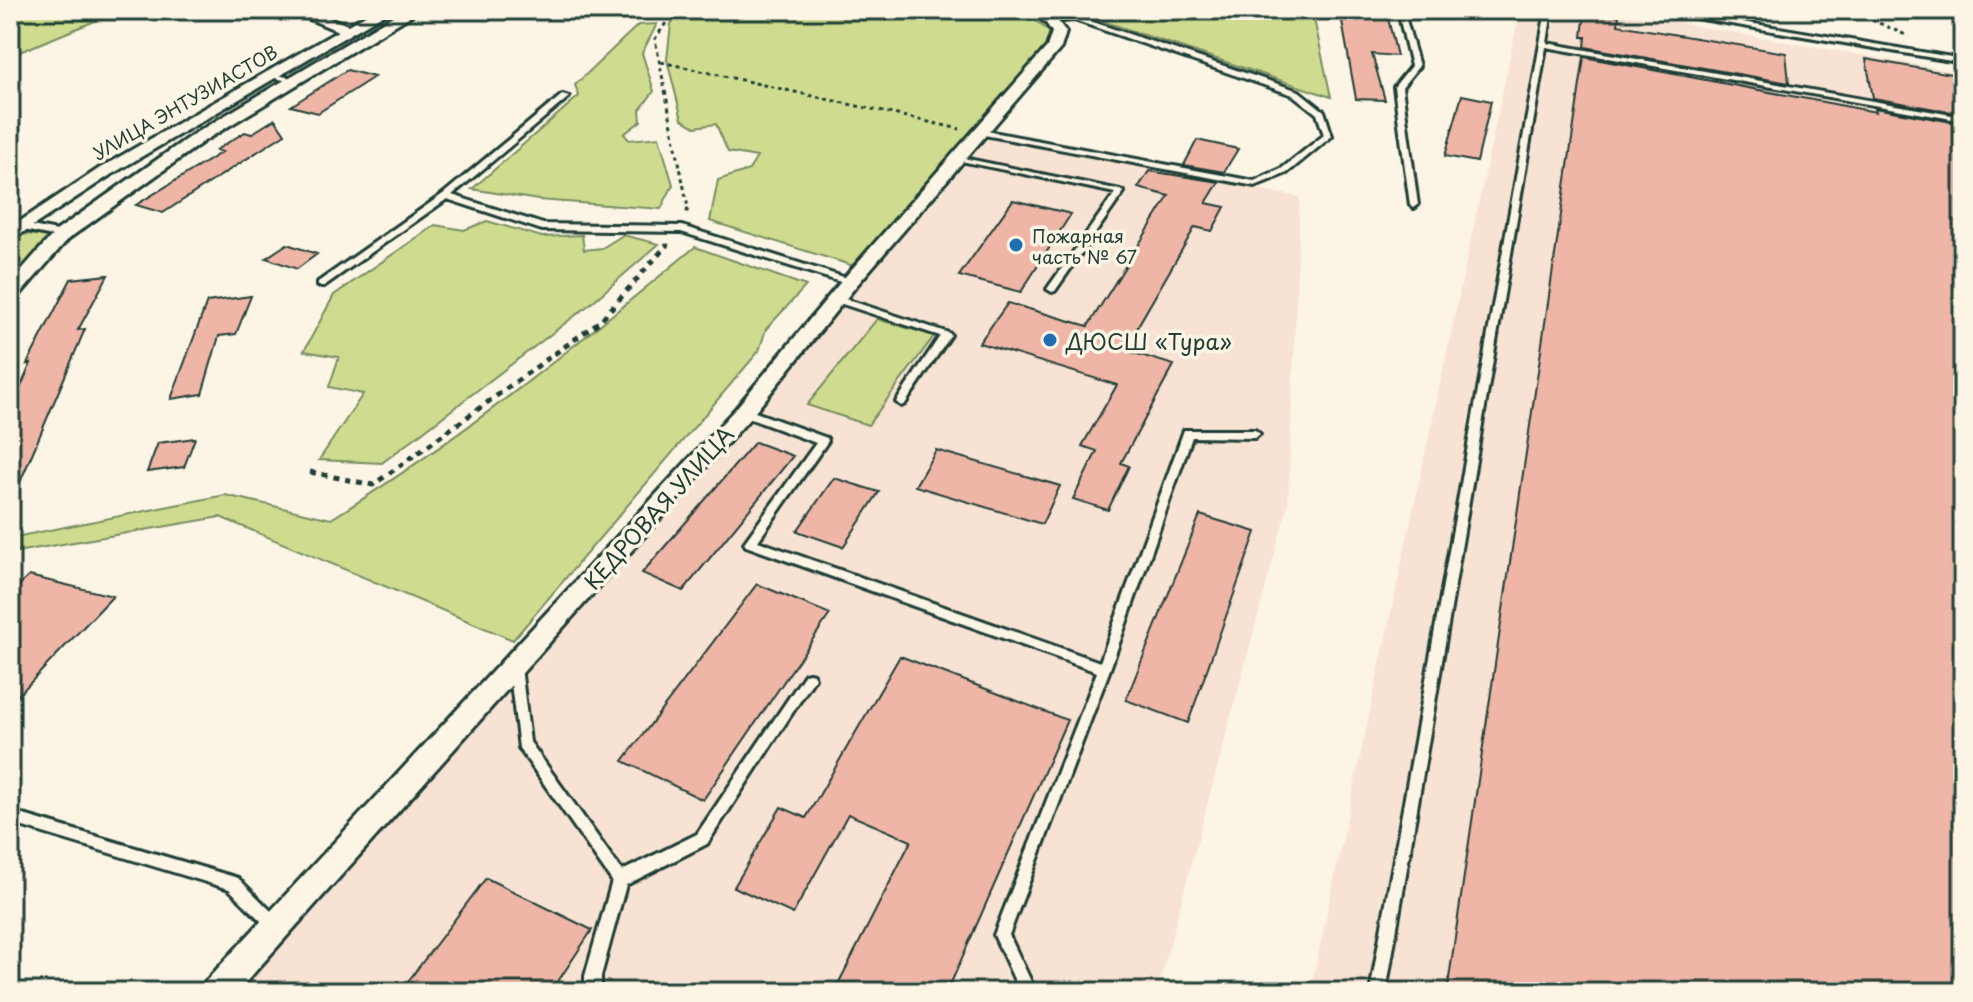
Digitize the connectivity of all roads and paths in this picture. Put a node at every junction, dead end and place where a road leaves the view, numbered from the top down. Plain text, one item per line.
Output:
1 (295, 10) edge
2 (384, 10) edge
3 (413, 10) edge
4 (675, 10) edge
5 (1398, 10) edge
6 (1549, 10) edge
7 (1660, 10) edge
8 (1044, 15) edge
9 (348, 30) junction
10 (1542, 44) junction
11 (1963, 61) edge
12 (661, 62) junction
13 (271, 75) junction
14 (296, 81) junction
15 (565, 97) dead end
16 (1963, 119) edge
17 (982, 132) junction
18 (961, 159) junction
19 (446, 196) junction
20 (1414, 205) dead end
21 (682, 229) junction
22 (16, 232) edge
23 (62, 235) junction
24 (321, 284) dead end
25 (1052, 289) dead end
26 (843, 290) junction
27 (10, 294) edge
28 (901, 402) dead end
29 (744, 412) junction
30 (1255, 434) dead end
31 (310, 472) dead end
32 (515, 666) junction
33 (1104, 669) junction
34 (809, 678) dead end
35 (10, 817) edge
36 (620, 880) junction
37 (277, 927) junction
38 (217, 992) edge
39 (593, 992) edge
40 (1028, 992) edge
41 (1378, 992) edge

1 - 9 street
2 - 9 street, УЛИЦА ЭНТУЗИАСТОВ
3 - 14 street
4 - 12 path
5 - 20 lane
6 - 10 lane
7 - 11 lane
8 - 17 street, КЕДРОВАЯ УЛИЦА
8 - 17 lane
9 - 13 street, УЛИЦА ЭНТУЗИАСТОВ
10 - 16 lane
10 - 41 lane
12 - 17 path
12 - 21 path
13 - 14 lane
13 - 22 street, УЛИЦА ЭНТУЗИАСТОВ
14 - 23 street
15 - 19 lane
17 - 18 street, КЕДРОВАЯ УЛИЦА
18 - 25 lane
18 - 26 street, КЕДРОВАЯ УЛИЦА
19 - 21 lane
19 - 24 lane
21 - 26 lane
21 - 31 path
22 - 23 lane
23 - 27 street
26 - 28 lane
26 - 29 street, КЕДРОВАЯ УЛИЦА
29 - 32 street, КЕДРОВАЯ УЛИЦА
29 - 33 lane
30 - 33 lane
32 - 36 lane
32 - 37 street, КЕДРОВАЯ УЛИЦА
33 - 40 lane
34 - 36 lane
35 - 37 lane
36 - 39 lane
37 - 38 street, КЕДРОВАЯ УЛИЦА

